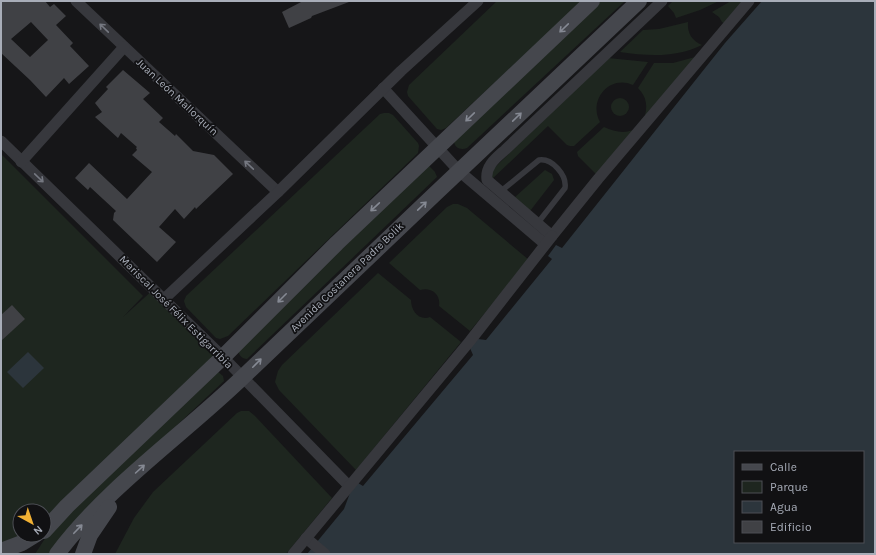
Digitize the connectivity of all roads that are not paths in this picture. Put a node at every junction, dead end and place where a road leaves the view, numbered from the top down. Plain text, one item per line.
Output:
1 (76, 1) edge
2 (478, 1) edge
3 (592, 1) edge
4 (639, 1) edge
5 (662, 1) edge
6 (749, 1) edge
7 (124, 47) junction
8 (383, 88) junction
9 (1, 141) edge
10 (438, 148) junction
11 (21, 162) junction
12 (459, 171) junction
13 (500, 191) junction
14 (278, 192) junction
15 (492, 199) junction
16 (534, 228) junction
17 (549, 242) junction
18 (164, 299) junction
19 (223, 357) junction
20 (242, 377) junction
21 (122, 485) junction
22 (351, 488) junction
23 (52, 521) edge
24 (306, 538) junction
25 (22, 543) edge
26 (35, 543) edge
27 (1, 551) edge
28 (27, 554) edge
29 (57, 554) edge
30 (83, 554) edge
31 (293, 554) edge
32 (325, 554) edge

7 -> 1 street, Juan León Mallorquín
2 - 8 street
3 -> 10 main road
12 -> 4 main road, Avenida Costanera Padre Bolik
5 - 13 street
6 - 17 street
7 - 11 street
14 -> 7 street, Juan León Mallorquín
8 - 10 street
8 - 14 street
9 - 11 street, Mariscal José Félix Estigarribia
10 - 12 street
10 -> 19 main road
11 -> 18 street, Mariscal José Félix Estigarribia
12 - 15 street
20 -> 12 main road, Avenida Costanera Padre Bolik
13 - 15 lane
13 - 16 street
13 - 16 lane
14 - 18 street
15 - 16 street
16 - 17 street
17 - 22 street
18 - 19 street, Mariscal José Félix Estigarribia
19 - 20 street, Mariscal José Félix Estigarribia
19 - 23 main road
21 -> 20 main road, Avenida Costanera Padre Bolik
20 - 22 street, Mariscal José Félix Estigarribia
29 -> 21 main road, Avenida Costanera Padre Bolik
21 - 30 main road
22 - 24 street
24 - 31 street
24 - 32 street
25 - 27 main road
26 - 28 main road

